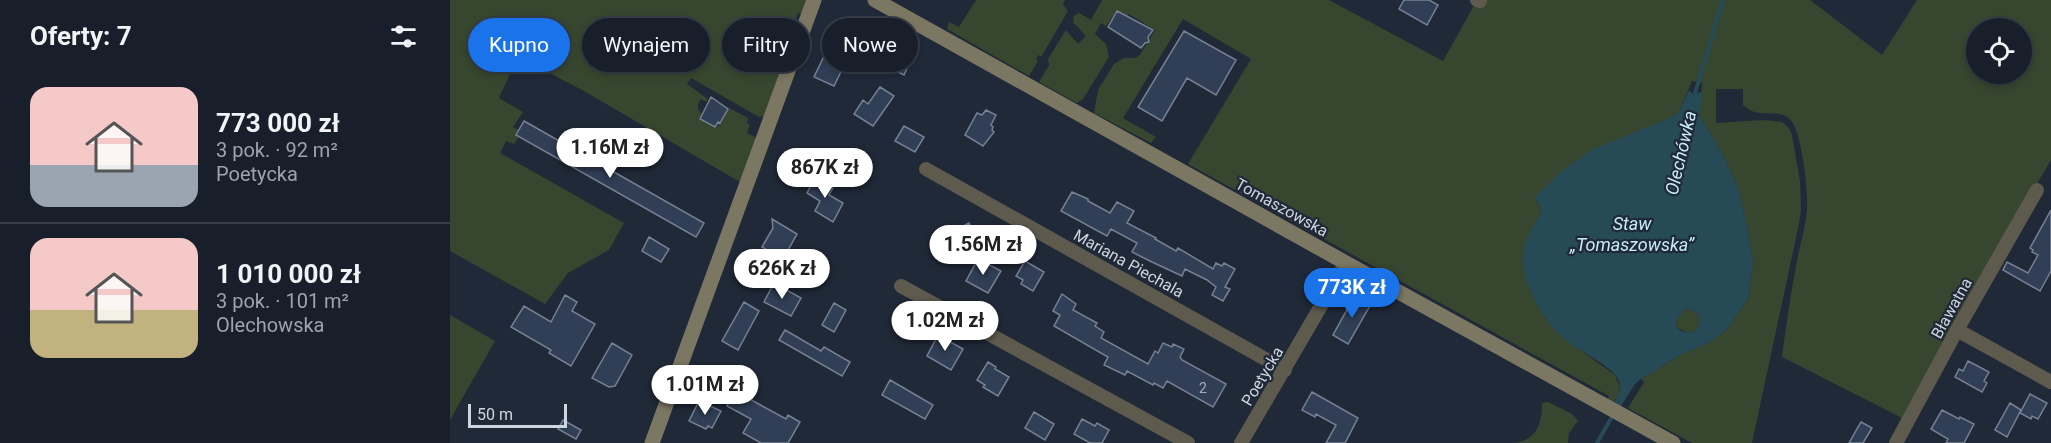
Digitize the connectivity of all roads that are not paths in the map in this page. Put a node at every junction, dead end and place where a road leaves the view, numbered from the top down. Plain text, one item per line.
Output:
1 (814, 0) edge
2 (875, 0) edge
3 (926, 169) dead end
4 (2037, 190) dead end
5 (1346, 263) junction
6 (901, 286) dead end
7 (1957, 330) junction
8 (1285, 370) junction
9 (2051, 382) edge
10 (652, 443) edge
11 (1188, 443) edge
12 (1241, 443) edge
13 (1673, 443) edge
14 (1896, 443) edge

1 - 10 street
2 - 5 street, Tomaszowska
3 - 8 street, Mariana Piechala
4 - 7 street, Bławatna
5 - 8 street, Poetycka
5 - 13 street, Tomaszowska
6 - 11 street
7 - 9 street
7 - 14 street, Bławatna
8 - 12 street, Poetycka

